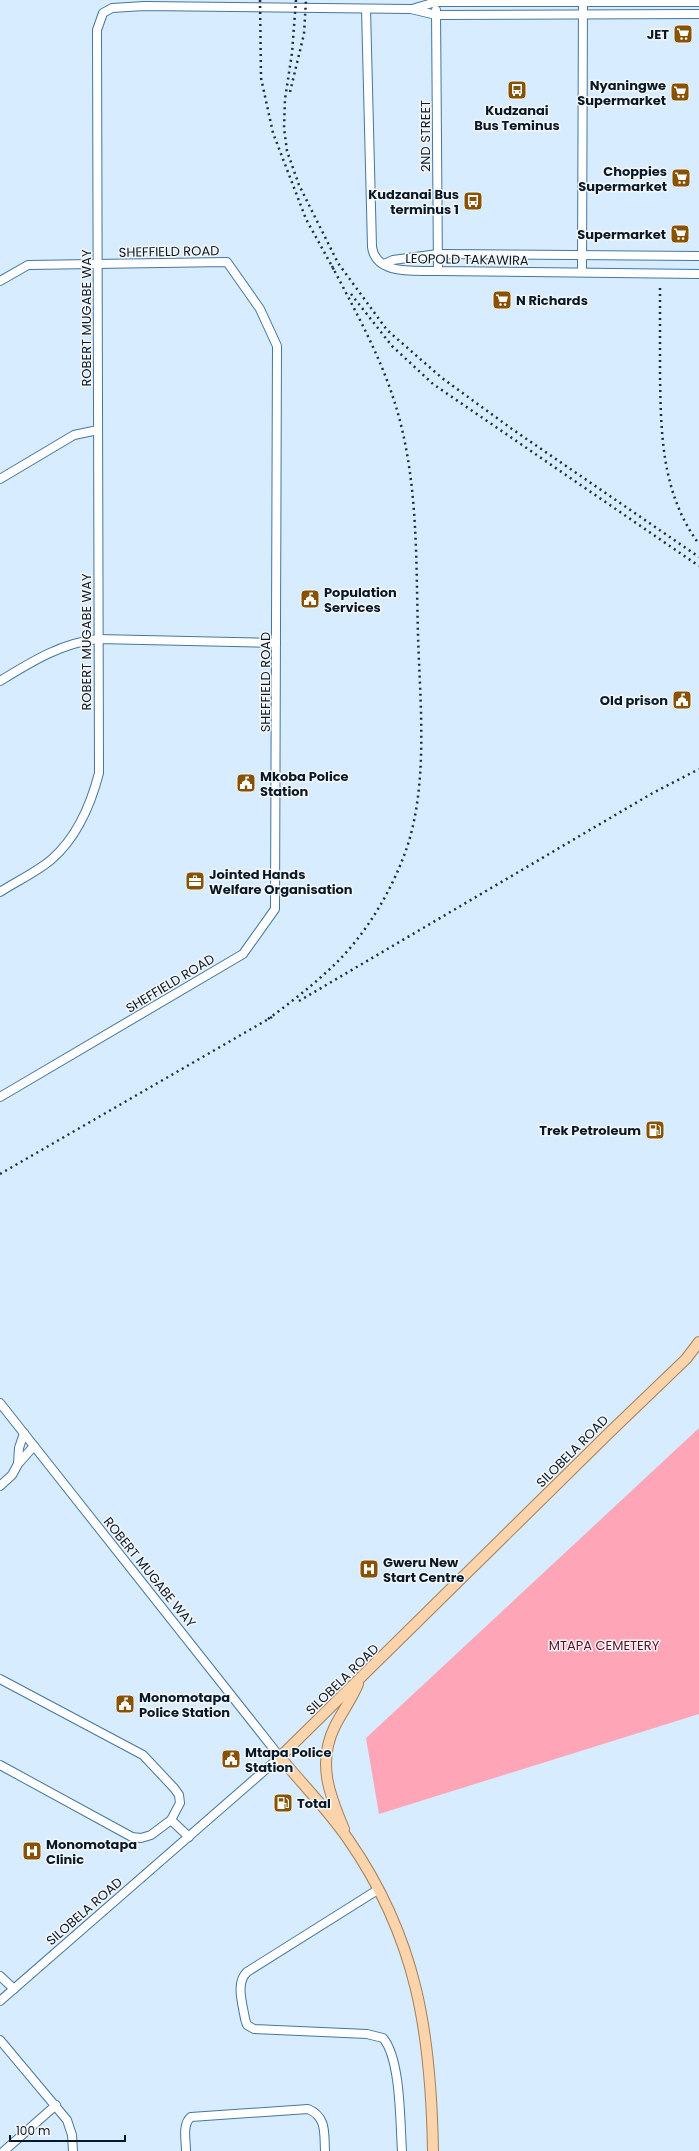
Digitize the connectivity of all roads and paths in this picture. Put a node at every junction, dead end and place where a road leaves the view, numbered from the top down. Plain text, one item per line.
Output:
1 (583, 0) edge
2 (436, 1) edge
3 (699, 2) edge
4 (366, 9) junction
5 (411, 9) junction
6 (582, 14) junction
7 (699, 14) edge
8 (436, 15) junction
9 (438, 254) junction
10 (583, 256) junction
11 (699, 256) edge
12 (97, 264) junction
13 (384, 264) junction
14 (438, 271) junction
15 (582, 271) junction
16 (699, 274) edge
17 (0, 281) edge
18 (98, 430) junction
19 (0, 478) edge
20 (98, 639) junction
21 (276, 643) junction
22 (0, 681) edge
23 (0, 892) edge
24 (0, 1097) edge
25 (699, 1342) edge
26 (699, 1352) edge
27 (686, 1359) junction
28 (0, 1403) edge
29 (24, 1433) junction
30 (34, 1446) junction
31 (18, 1464) junction
32 (0, 1486) edge
33 (0, 1679) edge
34 (360, 1680) junction
35 (280, 1757) junction
36 (0, 1765) edge
37 (172, 1820) junction
38 (189, 1837) junction
39 (348, 1838) junction
40 (379, 1889) junction
41 (0, 1976) edge
42 (14, 1989) junction
43 (0, 2001) edge
44 (0, 2040) edge
45 (56, 2105) junction
46 (4, 2151) edge
47 (73, 2151) edge
48 (186, 2151) edge
49 (325, 2151) edge
50 (402, 2151) edge
51 (433, 2151) edge

1 - 2 street, ROBERT MUGABE WAY
1 - 3 street, ROBERT MUGABE WAY
1 - 6 street
2 - 5 street, ROBERT MUGABE WAY
2 - 8 street, 2ND STREET
4 - 5 street, ROBERT MUGABE WAY
4 - 12 street, ROBERT MUGABE WAY
4 - 13 street
5 - 8 street, ROBERT MUGABE WAY
6 - 7 street, ROBERT MUGABE WAY
6 - 8 street, ROBERT MUGABE WAY
6 - 10 street
8 - 9 street, 2ND STREET
9 - 10 street, LEOPOLD TAKAWIRA
9 - 13 street, LEOPOLD TAKAWIRA
9 - 14 street, 2ND STREET
10 - 11 street, LEOPOLD TAKAWIRA
10 - 15 street
12 - 17 street
12 - 18 street, ROBERT MUGABE WAY
12 - 21 street, SHEFFIELD ROAD
13 - 14 street, LEOPOLD TAKAWIRA
14 - 15 street, LEOPOLD TAKAWIRA
15 - 16 street, LEOPOLD TAKAWIRA
18 - 19 street
18 - 20 street, ROBERT MUGABE WAY
20 - 21 street
20 - 22 street
20 - 23 street, ROBERT MUGABE WAY
21 - 24 street, SHEFFIELD ROAD
25 - 27 main road, SILOBELA ROAD
26 - 27 main road, SILOBELA ROAD
27 - 34 main road, SILOBELA ROAD
28 - 29 street, ROBERT MUGABE WAY
29 - 30 street, ROBERT MUGABE WAY
29 - 31 street
30 - 31 street
30 - 35 street, ROBERT MUGABE WAY
31 - 32 street
33 - 37 street
34 - 35 main road, SILOBELA ROAD
34 - 39 main road
35 - 38 street, SILOBELA ROAD
35 - 39 main road
36 - 37 street
37 - 38 street
38 - 42 street, SILOBELA ROAD
39 - 40 main road
40 - 50 street
40 - 51 main road
41 - 42 street
42 - 43 street, SILOBELA ROAD
44 - 45 street
45 - 46 street
45 - 47 street
48 - 49 street

